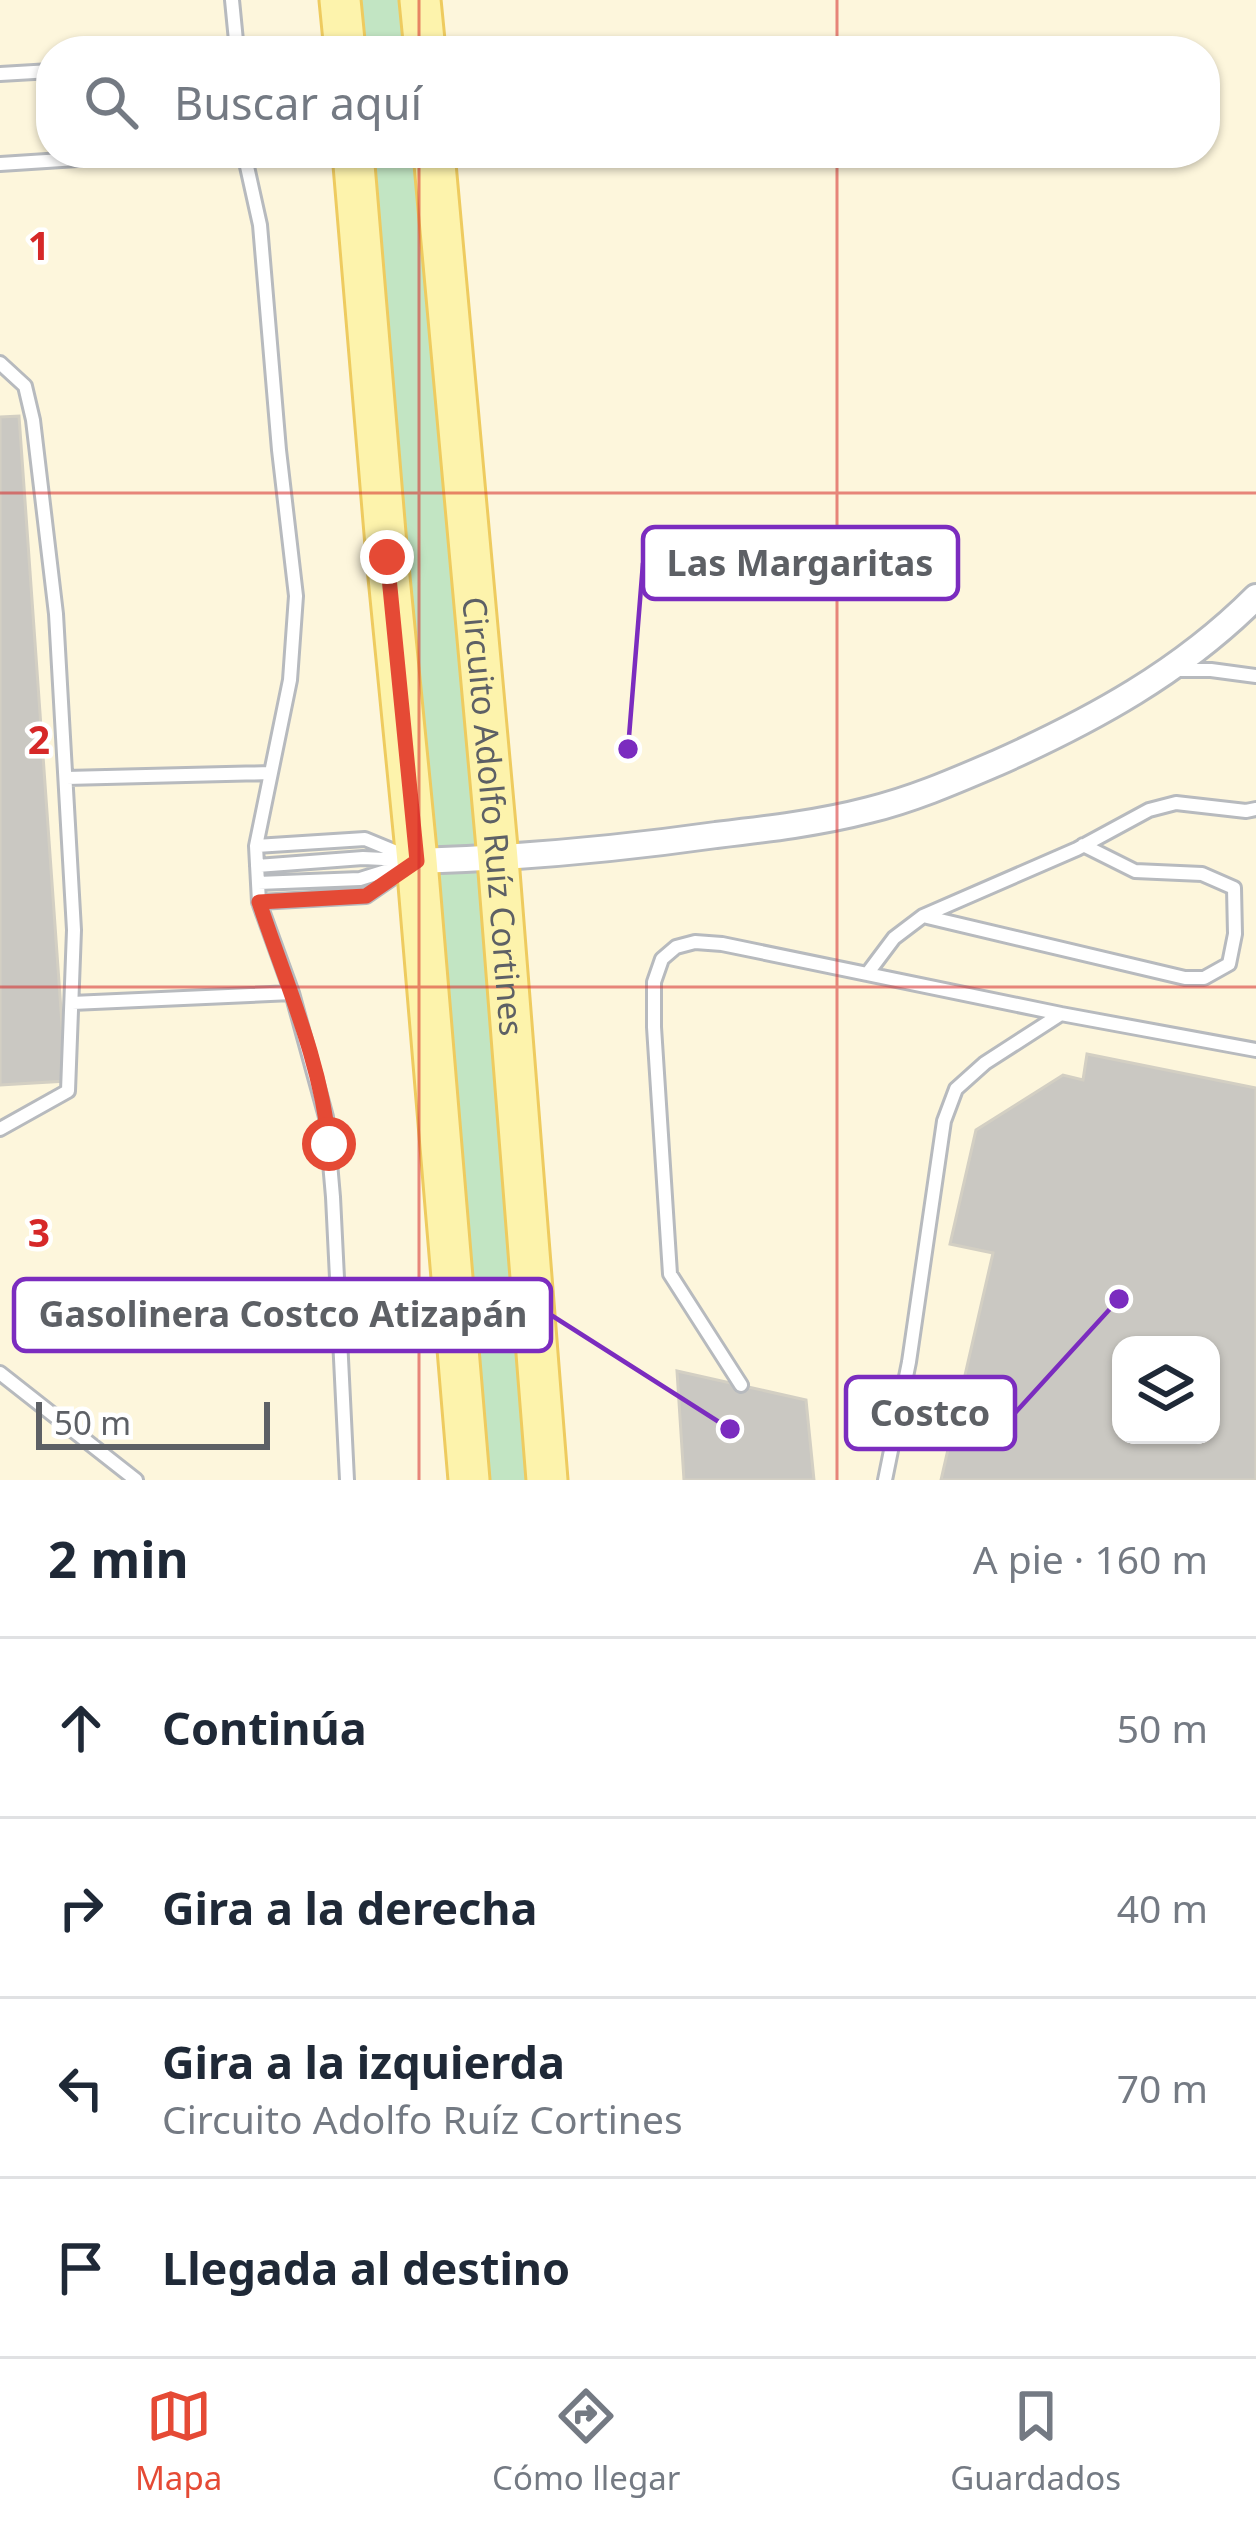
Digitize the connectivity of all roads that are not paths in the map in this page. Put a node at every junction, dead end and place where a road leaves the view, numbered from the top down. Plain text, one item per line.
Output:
1 (232, 0) edge
2 (340, 0) edge
3 (420, 0) edge
4 (236, 36) edge
5 (344, 36) edge
6 (424, 36) edge
7 (36, 72) edge
8 (0, 74) edge
9 (36, 162) edge
10 (0, 164) edge
11 (247, 168) edge
12 (354, 168) edge
13 (435, 168) edge
14 (0, 363) edge
15 (1251, 609) edge
16 (1171, 670) junction
17 (1256, 676) edge
18 (271, 773) junction
19 (66, 778) junction
20 (1256, 809) edge
21 (1084, 845) junction
22 (256, 847) junction
23 (498, 859) junction
24 (417, 861) junction
25 (257, 866) junction
26 (258, 883) junction
27 (259, 902) junction
28 (923, 916) junction
29 (867, 974) junction
30 (292, 993) junction
31 (72, 1003) junction
32 (1061, 1014) junction
33 (1256, 1050) edge
34 (0, 1129) edge
35 (0, 1373) edge
36 (741, 1385) dead end
37 (136, 1480) edge
38 (347, 1480) edge
39 (469, 1480) edge
40 (547, 1480) edge
41 (886, 1480) edge

1 - 4 lane
2 - 5 main road
3 - 6 main road
7 - 8 lane
9 - 10 lane
11 - 18 lane
12 - 24 main road
13 - 23 main road, Circuito Adolfo Ruíz Cortines
14 - 19 lane
15 - 16 street
16 - 17 lane
16 - 23 street
18 - 19 lane
18 - 22 lane
19 - 31 lane
20 - 21 lane
21 - 28 lane
21 - 28 lane
22 - 24 lane
22 - 25 lane
23 - 24 street
23 - 40 main road, Circuito Adolfo Ruíz Cortines
24 - 25 lane
24 - 26 lane
24 - 27 lane
24 - 39 main road
25 - 26 lane
26 - 27 lane
27 - 30 lane
28 - 29 lane
29 - 32 lane
29 - 36 lane
30 - 31 lane
30 - 38 lane
31 - 34 lane
32 - 33 lane
32 - 41 lane
35 - 37 lane

